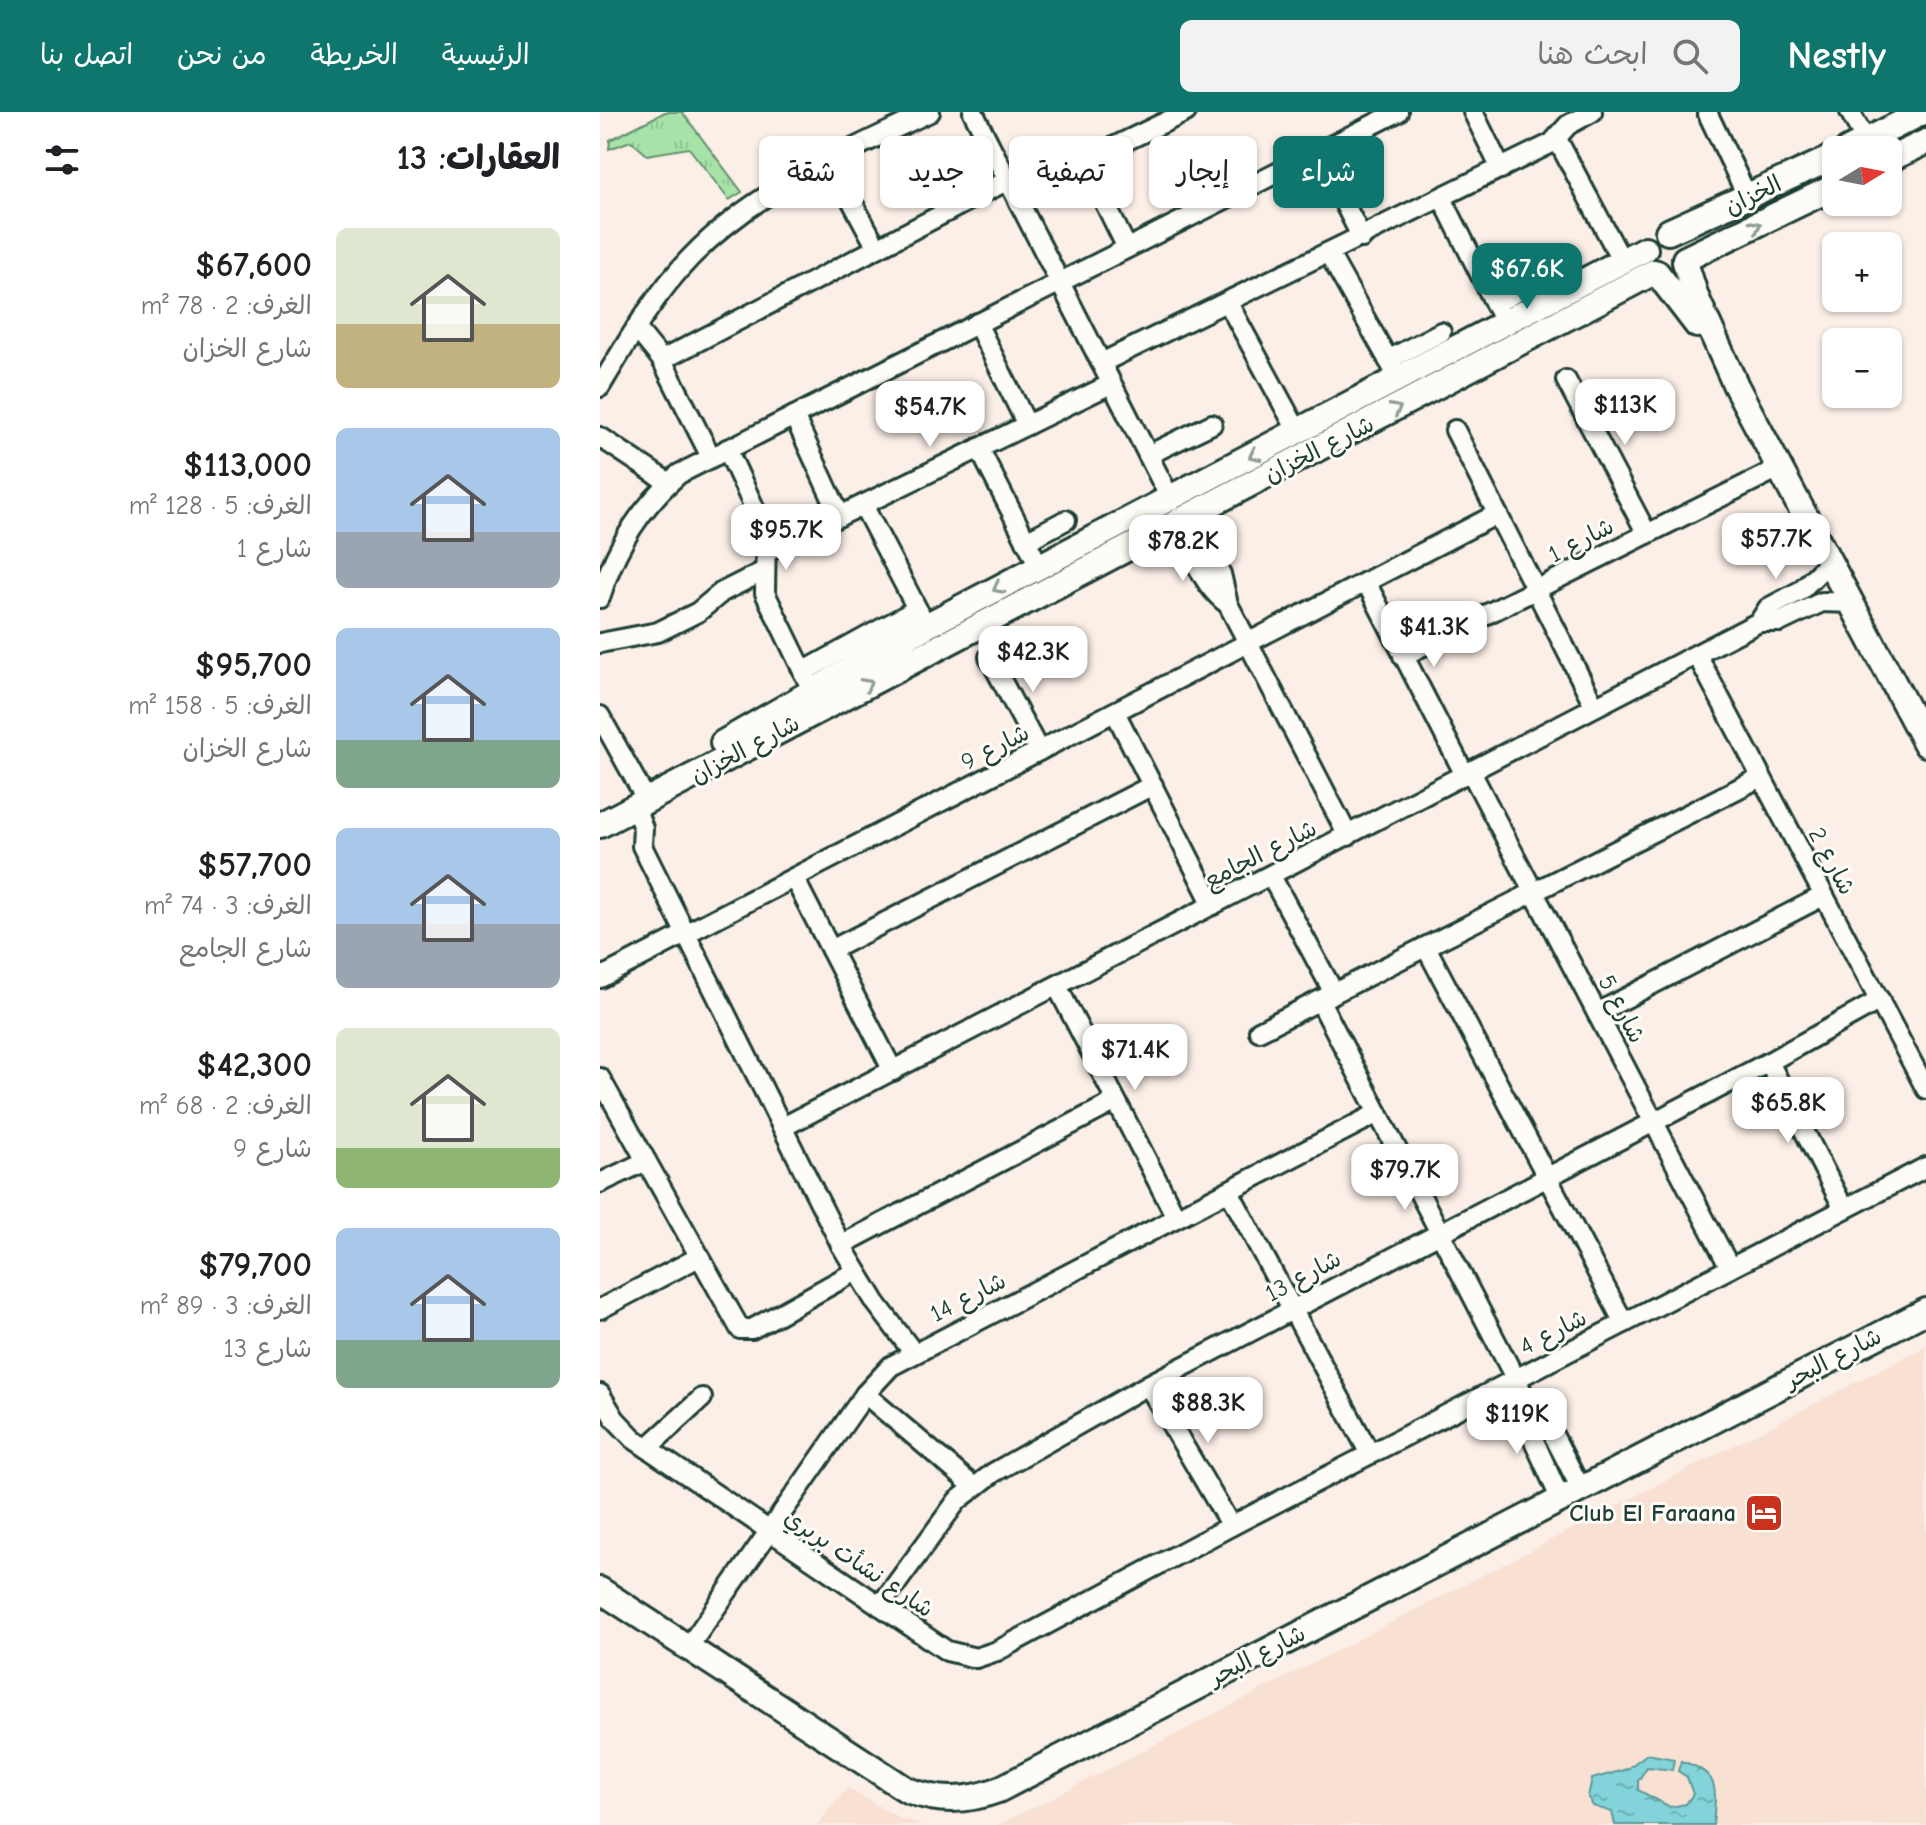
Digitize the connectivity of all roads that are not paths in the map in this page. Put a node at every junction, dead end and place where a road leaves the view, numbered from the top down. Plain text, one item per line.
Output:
1 (930, 112) edge
2 (973, 112) edge
3 (1186, 112) edge
4 (1398, 112) edge
5 (1473, 112) edge
6 (1592, 112) edge
7 (1707, 112) edge
8 (1850, 112) edge
9 (1923, 112) edge
10 (1350, 136) edge
11 (1855, 136) edge
12 (1876, 136) edge
13 (1557, 139) junction
14 (1926, 142) edge
15 (1902, 153) edge
16 (1822, 163) edge
17 (1501, 169) junction
18 (1273, 175) edge
19 (1008, 180) junction
20 (1822, 193) edge
21 (1442, 198) junction
22 (1748, 198) junction
23 (856, 208) edge
24 (1347, 208) edge
25 (1668, 232) junction
26 (1362, 238) junction
27 (877, 248) junction
28 (1127, 248) junction
29 (1329, 254) junction
30 (1685, 260) junction
31 (1623, 263) junction
32 (1652, 265) junction
33 (1538, 280) dead end
34 (1059, 282) junction
35 (1228, 303) junction
36 (1500, 314) junction
37 (977, 323) junction
38 (636, 328) junction
39 (1441, 332) dead end
40 (662, 360) junction
41 (1101, 363) junction
42 (1393, 370) junction
43 (1566, 380) dead end
44 (1111, 384) junction
45 (1736, 386) junction
46 (600, 387) edge
47 (794, 416) junction
48 (1212, 424) dead end
49 (1027, 425) junction
50 (1455, 430) dead end
51 (1298, 432) junction
52 (600, 437) edge
53 (979, 448) junction
54 (719, 453) junction
55 (1148, 455) junction
56 (1781, 467) junction
57 (669, 483) junction
58 (1170, 498) junction
59 (863, 505) junction
60 (1198, 511) junction
61 (1497, 514) junction
62 (840, 516) junction
63 (1066, 520) dead end
64 (1170, 525) junction
65 (1647, 534) junction
66 (1026, 541) junction
67 (768, 551) junction
68 (1830, 561) junction
69 (1039, 566) junction
70 (764, 571) junction
71 (1366, 582) junction
72 (1536, 589) junction
73 (600, 598) edge
74 (1852, 603) junction
75 (1228, 604) junction
76 (922, 618) junction
77 (1759, 622) junction
78 (973, 627) junction
79 (600, 643) edge
80 (1248, 643) junction
81 (1697, 655) junction
82 (1403, 656) junction
83 (813, 691) junction
84 (1594, 705) junction
85 (1115, 712) junction
86 (600, 716) edge
87 (1926, 744) edge
88 (1039, 751) junction
89 (1468, 774) junction
90 (1761, 777) junction
91 (1153, 785) junction
92 (638, 799) junction
93 (600, 810) edge
94 (600, 825) edge
95 (1348, 836) junction
96 (1271, 876) junction
97 (794, 878) junction
98 (1534, 892) junction
99 (1823, 896) junction
100 (1213, 905) junction
101 (686, 933) junction
102 (1426, 947) junction
103 (831, 950) junction
104 (600, 978) edge
105 (1057, 986) junction
106 (1327, 997) junction
107 (1880, 1000) junction
108 (1597, 1013) junction
109 (1259, 1031) dead end
110 (1769, 1062) junction
111 (893, 1071) junction
112 (600, 1078) edge
113 (1926, 1089) edge
114 (1116, 1101) junction
115 (1378, 1113) junction
116 (1652, 1120) junction
117 (783, 1127) junction
118 (646, 1161) junction
119 (1926, 1167) edge
120 (1547, 1175) junction
121 (600, 1183) edge
122 (1229, 1191) junction
123 (1844, 1209) junction
124 (1176, 1217) junction
125 (1439, 1232) junction
126 (841, 1245) junction
127 (699, 1257) junction
128 (1730, 1268) junction
129 (856, 1271) junction
130 (600, 1309) edge
131 (1292, 1309) junction
132 (1926, 1311) edge
133 (1624, 1323) junction
134 (913, 1352) junction
135 (1515, 1378) junction
136 (1148, 1385) junction
137 (600, 1394) edge
138 (865, 1394) junction
139 (702, 1398) dead end
140 (647, 1448) junction
141 (1370, 1454) junction
142 (973, 1486) junction
143 (1570, 1492) junction
144 (1231, 1526) junction
145 (769, 1531) junction
146 (1118, 1585) joint
147 (600, 1590) edge
148 (880, 1606) junction
149 (687, 1649) junction

1 - 38 street
2 - 19 street
3 - 28 street
4 - 10 street
5 - 17 street
6 - 13 street
7 - 22 street
8 - 11 street
9 - 12 main road
13 - 17 street
13 - 31 street
14 - 15 main road
16 - 22 main road, الخزان
17 - 21 street
18 - 28 street
19 - 27 street
19 - 34 street
30 -> 20 main road
21 - 26 street
21 - 36 street
22 - 25 main road, الخزان
23 - 27 street
24 - 26 street
25 - 30 main road
25 - 32 main road
26 - 29 street
27 - 40 street
28 - 34 street
29 - 35 street
29 - 42 street
30 - 32 main road
30 - 45 main road
31 - 32 main road, شارع الخزان
31 - 36 main road, شارع الخزان
32 - 45 main road
60 -> 32 main road, شارع الخزان
33 - 36 street
34 - 37 street
34 - 41 street
35 - 41 street
35 - 51 street
36 - 42 main road, شارع الخزان
37 - 47 street
37 - 49 street
38 - 40 street
38 - 46 street
39 - 42 street
40 - 54 street
41 - 44 street
42 - 51 main road, شارع الخزان
43 - 65 street
44 - 49 street
44 - 55 street
45 - 56 main road
47 - 54 street
47 - 62 street
48 - 55 street
49 - 53 street
50 - 61 street
51 -> 58 main road, شارع الخزان
52 - 57 street
53 - 59 street
53 - 66 street
54 - 57 street
54 - 67 street
55 - 58 street
56 - 65 street, شارع 1
56 - 68 main road
57 - 73 street
58 - 69 main road, شارع الخزان
59 - 62 street
59 - 76 street
60 - 64 main road, شارع الخزان
60 - 75 street
61 - 71 street, شارع 9
61 - 72 street
62 - 67 street
63 - 66 street
64 - 75 street
64 - 78 main road, شارع الخزان
65 - 72 street, شارع 1
66 - 69 street
67 - 70 street
68 - 74 main road
68 - 77 street, شارع الجامع
69 -> 76 main road, شارع الخزان
70 - 79 street
70 - 83 street
71 - 80 street, شارع 9
71 - 82 street, شارع 5
72 - 82 street, شارع 1
72 - 84 street
74 - 77 street, شارع الجامع
74 - 87 main road
75 - 80 street
76 - 83 main road, شارع الخزان
77 - 81 street, شارع الجامع
83 -> 78 main road, شارع الخزان
78 - 88 street
80 - 85 street, شارع 9
80 - 95 street
81 - 84 street, شارع الجامع
81 - 90 street, شارع 2
82 - 89 street, شارع 5
83 - 92 main road, شارع الخزان
84 - 89 street, شارع الجامع
85 - 88 street, شارع 9
85 - 91 street
86 - 92 street
88 - 97 street, شارع 9
89 - 95 street, شارع الجامع
89 - 98 street, شارع 5
90 - 98 street
90 - 99 street, شارع 2
91 - 100 street
91 - 103 street
92 - 93 main road, شارع الخزان
92 - 94 main road, شارع الخزان
92 - 101 street
95 - 96 street, شارع الجامع
96 - 100 street, شارع الجامع
96 - 106 street
97 - 101 street, شارع 9
97 - 103 street
98 - 102 street
98 - 108 street, شارع 5
99 - 107 street, شارع 2
99 - 108 street
100 - 105 street, شارع الجامع
101 - 104 street, شارع 9
101 - 117 street
102 - 106 street
102 - 120 street
103 - 111 street
105 - 111 street, شارع الجامع
105 - 114 street
106 - 109 street
106 - 115 street
107 - 110 street, شارع 13
107 - 113 street, شارع 2
108 - 116 street, شارع 5
110 - 116 street, شارع 13
110 - 123 street
111 - 117 street, شارع الجامع
112 - 118 street
114 - 124 street
114 - 126 street
115 - 122 street, شارع 14
115 - 125 street
116 - 120 street, شارع 13
116 - 128 street, شارع 5
117 - 126 street
118 - 121 street
118 - 127 street
119 - 123 street, شارع 4
120 - 125 street, شارع 13
120 - 133 street
122 - 124 street, شارع 14
122 - 131 street
123 - 128 street, شارع 4
124 - 134 street, شارع 14
125 - 131 street, شارع 13
125 - 135 street
126 - 129 street
127 - 129 street
127 - 130 street
128 - 133 street, شارع 4
129 - 134 street
131 - 136 street, شارع 13
131 - 141 street
132 - 143 main road, شارع البحر
133 - 135 street, شارع 4
134 - 138 street, شارع 14
135 - 141 street, شارع 4
135 - 143 street
136 - 142 street, شارع 13
136 - 144 street
137 - 140 street, شارع نشأت بربري
138 - 142 street
138 - 145 street, شارع 14
139 - 140 street
140 - 145 street, شارع نشأت بربري
141 - 144 street, شارع 4
142 - 148 street, شارع 13
143 - 149 main road, شارع البحر
144 - 146 street, شارع 4
145 - 148 street, شارع نشأت بربري
145 - 149 street, شارع 14
146 - 148 street, شارع نشأت بربري
147 - 149 main road, شارع البحر

